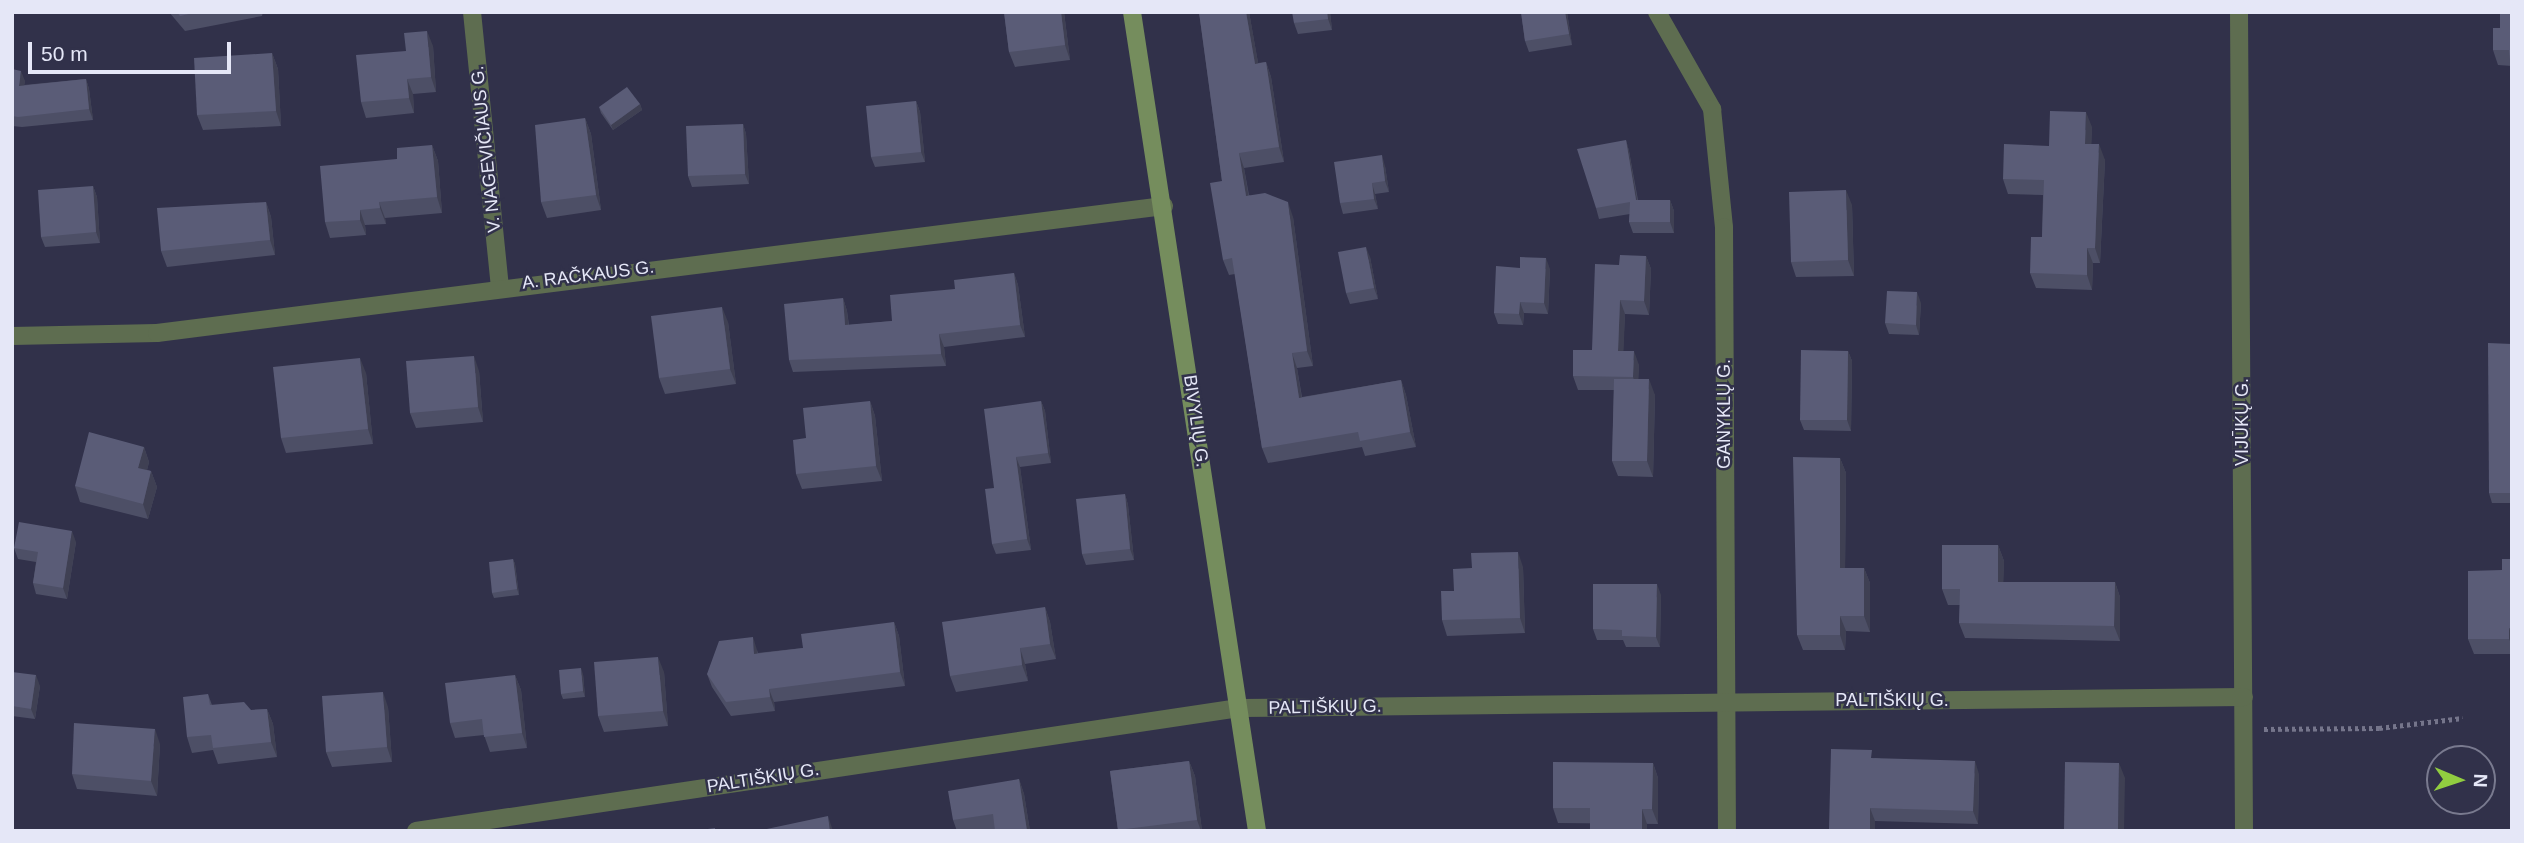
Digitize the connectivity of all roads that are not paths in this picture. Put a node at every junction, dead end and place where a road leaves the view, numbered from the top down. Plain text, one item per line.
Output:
1 (472, 12) edge
2 (1132, 12) edge
3 (1657, 12) edge
4 (2239, 12) edge
5 (1164, 206) junction
6 (499, 286) junction
7 (12, 336) edge
8 (2244, 697) junction
9 (1724, 702) junction
10 (1239, 708) junction
11 (416, 831) edge
12 (1258, 831) edge
13 (1727, 831) edge
14 (2244, 831) edge

1 - 6 street, V. NAGEVIČIAUS G.
2 - 5 street, BIVYLIŲ G.
3 - 9 street, GANYKLŲ G.
4 - 8 street, VIJŪKŲ G.
5 - 6 street, A. RAČKAUS G.
5 - 10 street, BIVYLIŲ G.
6 - 7 street, A. RAČKAUS G.
8 - 9 street, PALTIŠKIŲ G.
8 - 14 street, VIJŪKŲ G.
9 - 10 street, PALTIŠKIŲ G.
9 - 13 street, GANYKLŲ G.
10 - 11 street, PALTIŠKIŲ G.
10 - 12 street, BIVYLIŲ G.

